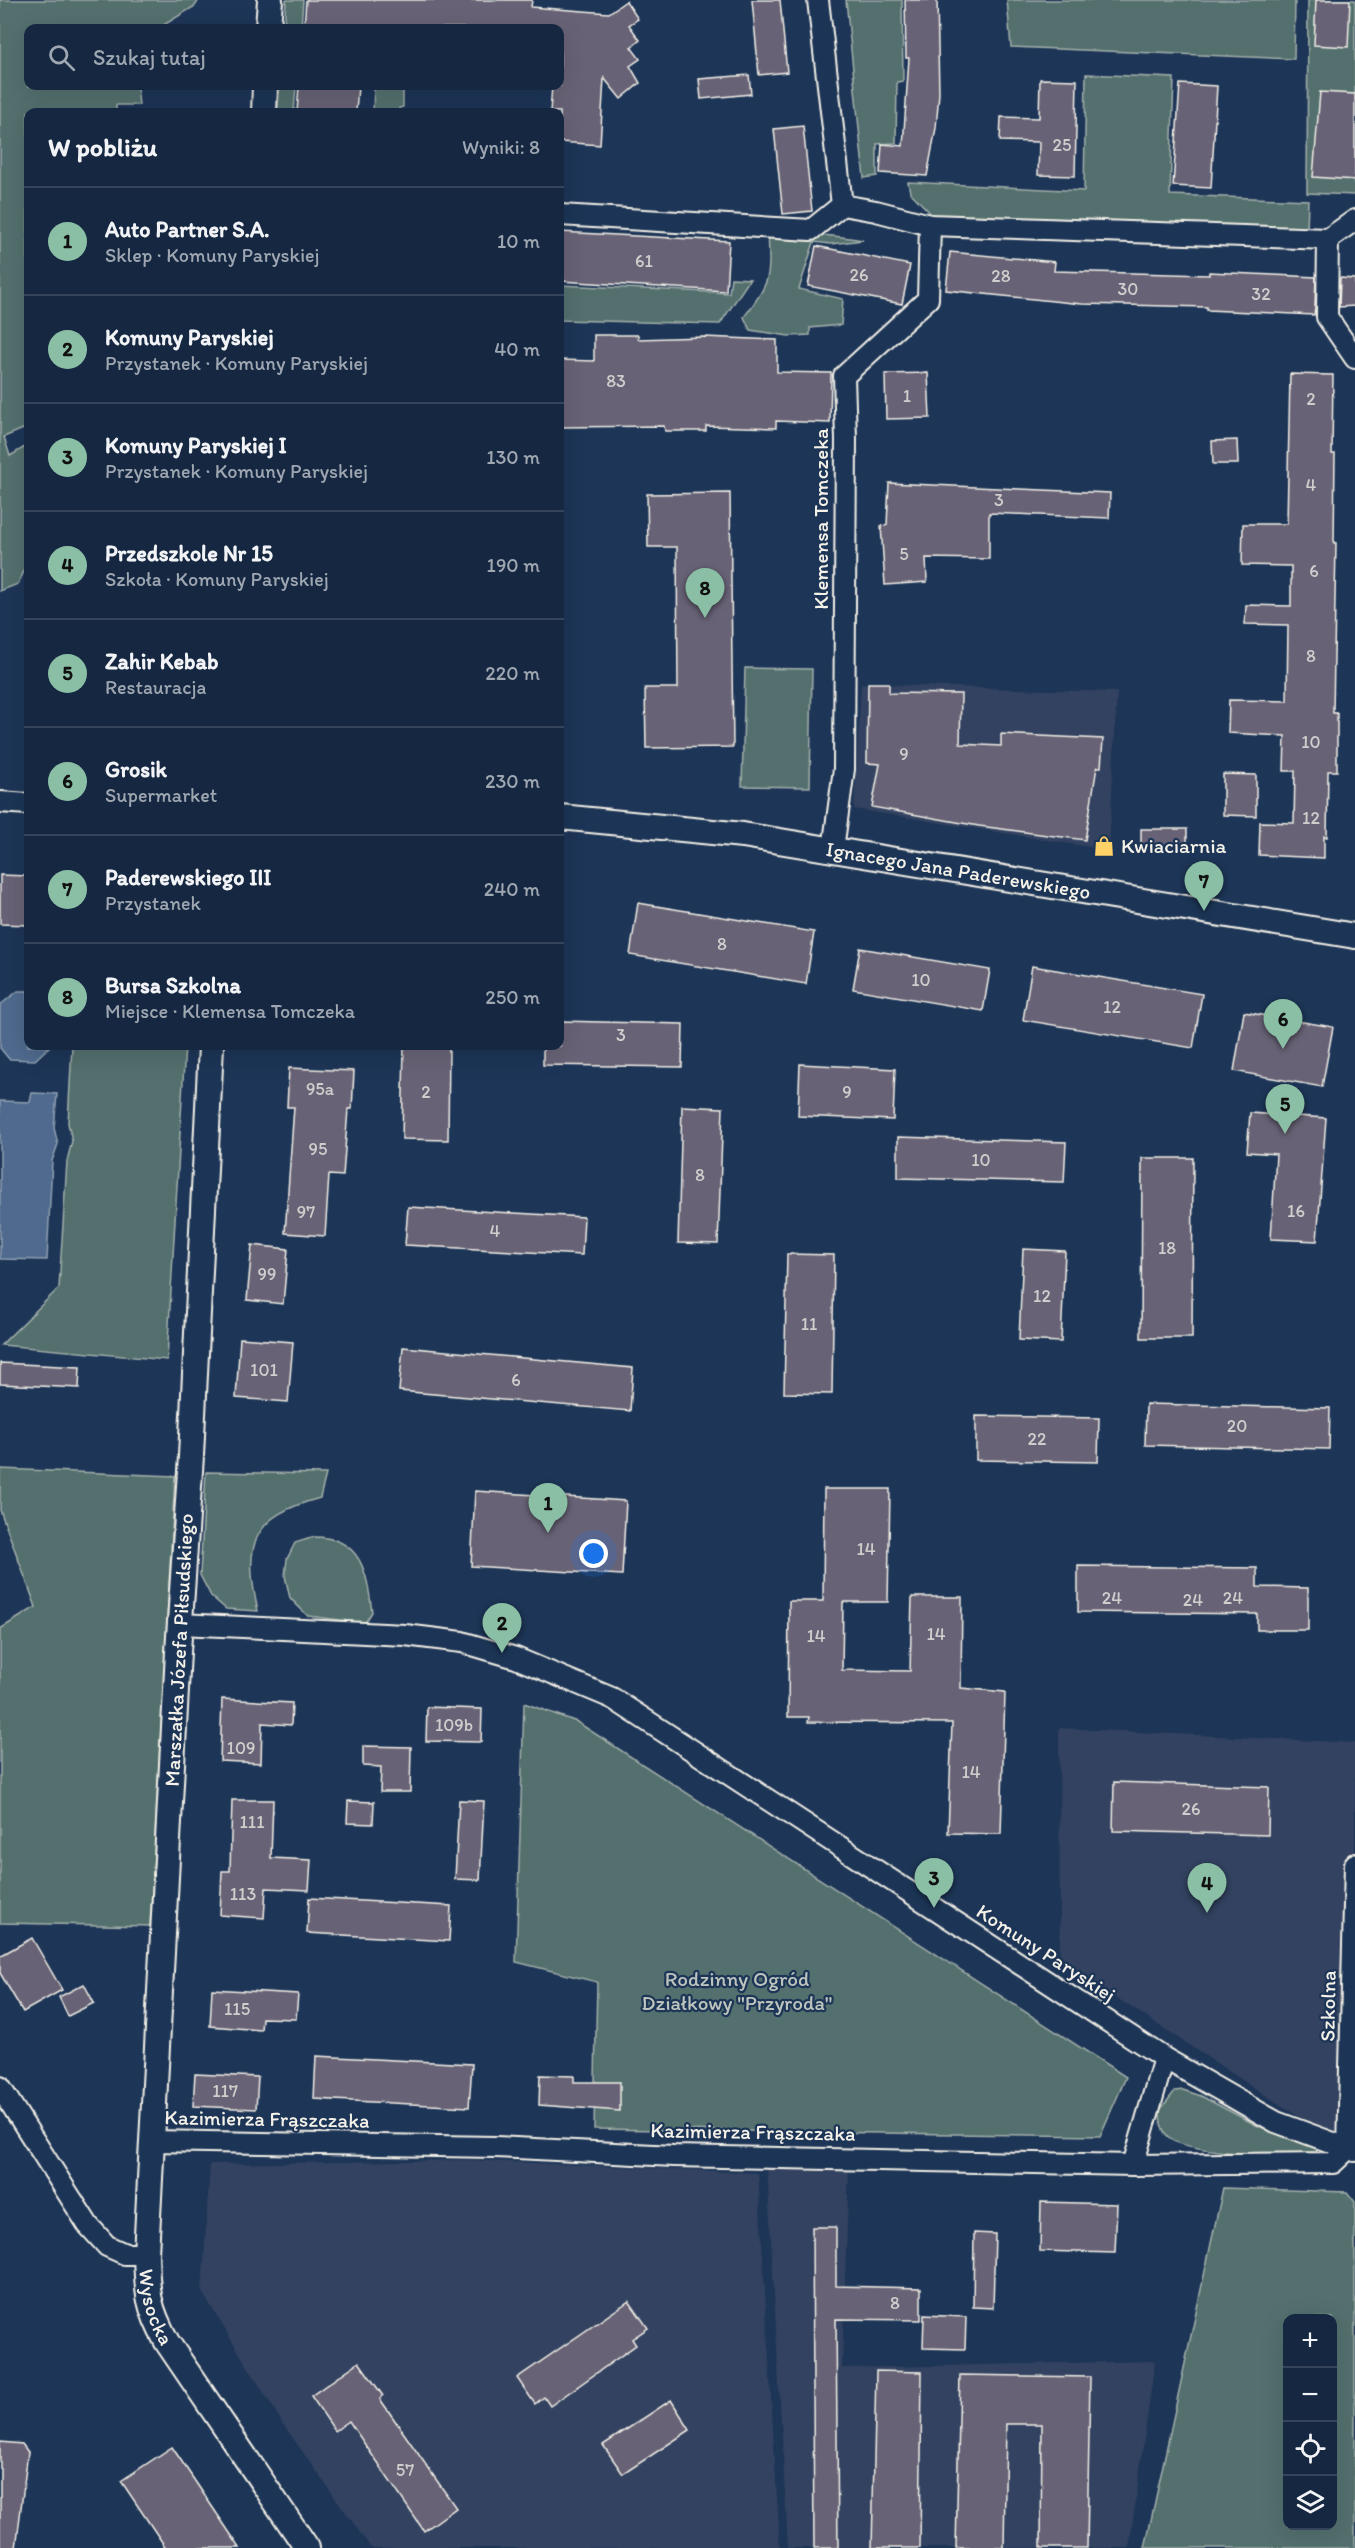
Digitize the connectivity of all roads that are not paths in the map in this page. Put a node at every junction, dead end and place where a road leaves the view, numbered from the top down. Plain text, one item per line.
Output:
1 (270, 0) edge
2 (818, 0) edge
3 (268, 24) edge
4 (265, 90) edge
5 (264, 108) edge
6 (842, 205) junction
7 (564, 215) edge
8 (1355, 220) edge
9 (930, 225) junction
10 (1328, 239) junction
11 (1355, 358) edge
12 (0, 802) edge
13 (24, 804) edge
14 (564, 817) edge
15 (833, 849) junction
16 (1355, 936) edge
17 (211, 1050) edge
18 (180, 1624) junction
19 (1355, 1864) edge
20 (1164, 2058) junction
21 (0, 2087) edge
22 (152, 2141) junction
23 (1352, 2150) edge
24 (1133, 2164) junction
25 (146, 2254) junction
26 (307, 2548) edge

1 - 3 street
2 - 6 street
4 - 5 street
6 - 7 street
6 - 9 street
8 - 10 street
9 - 10 street
9 - 15 street, Klemensa Tomczeka
10 - 11 street
12 - 13 street
14 - 15 street, Ignacego Jana Paderewskiego
15 - 16 street, Ignacego Jana Paderewskiego
17 - 18 street, Marszałka Józefa Piłsudskiego
18 - 20 street, Komuny Paryskiej
18 - 22 street, Marszałka Józefa Piłsudskiego
19 - 23 street, Szkolna
20 - 23 street, Komuny Paryskiej
20 - 24 street
21 - 25 street, Wysocka
22 - 24 street, Kazimierza Frąszczaka
22 - 25 street, Marszałka Józefa Piłsudskiego
23 - 24 street, Kazimierza Frąszczaka
25 - 26 street, Wysocka

